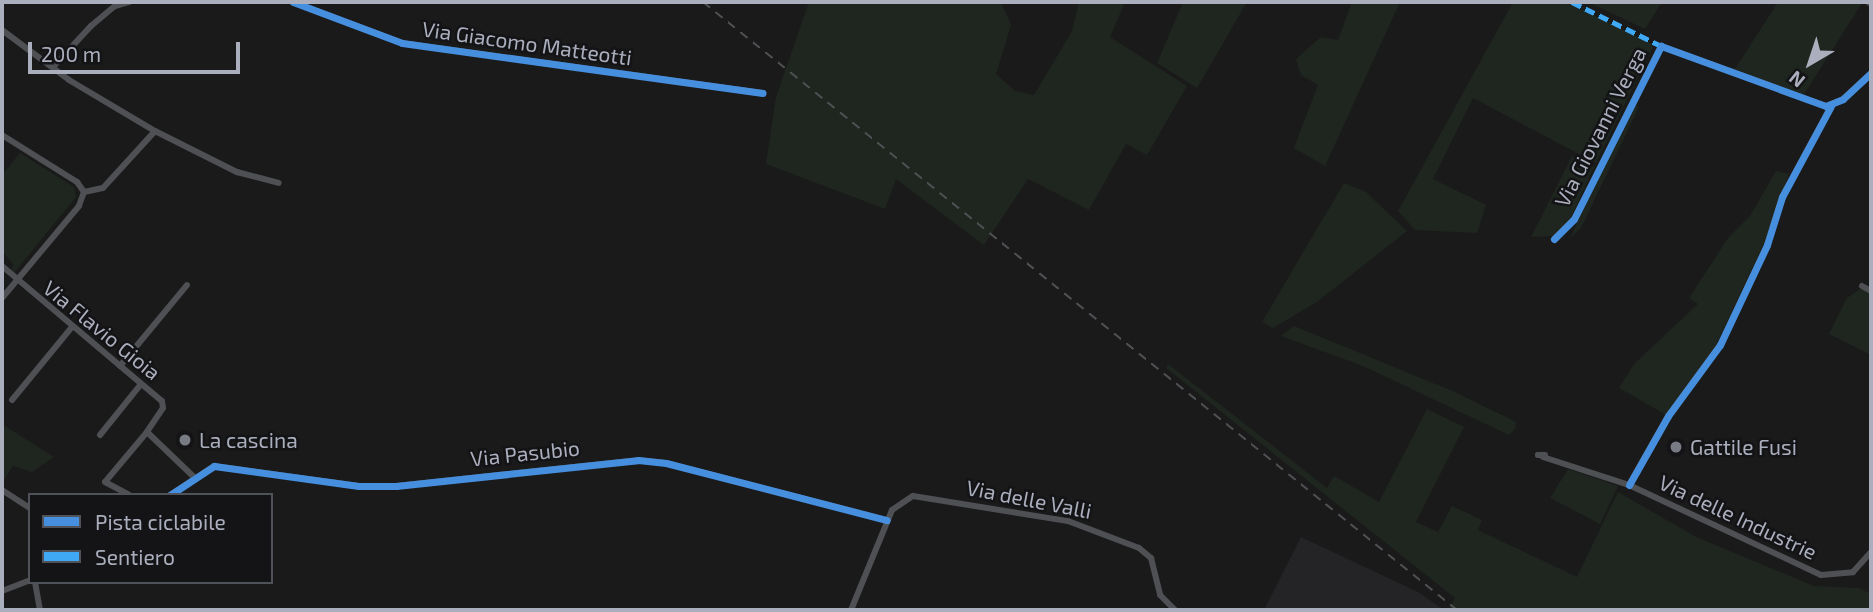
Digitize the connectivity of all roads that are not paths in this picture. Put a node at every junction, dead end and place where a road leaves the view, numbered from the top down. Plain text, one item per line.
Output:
1 (129, 2) edge
2 (293, 2) edge
3 (306, 3) edge
4 (2, 30) edge
5 (53, 67) junction
6 (1871, 73) edge
7 (763, 93) dead end
8 (1831, 106) junction
9 (155, 131) junction
10 (2, 135) edge
11 (279, 183) dead end
12 (84, 192) junction
13 (1554, 239) dead end
14 (2, 266) edge
15 (15, 281) junction
16 (187, 285) dead end
17 (1862, 286) dead end
18 (1871, 291) edge
19 (2, 298) edge
20 (72, 327) junction
21 (120, 366) junction
22 (141, 384) junction
23 (12, 400) dead end
24 (147, 432) junction
25 (100, 435) dead end
26 (1540, 454) dead end
27 (194, 477) junction
28 (1629, 485) junction
29 (2, 490) edge
30 (125, 493) edge
31 (173, 493) edge
32 (28, 507) edge
33 (887, 520) junction
34 (1871, 552) edge
35 (28, 580) edge
36 (35, 584) edge
37 (2, 591) edge
38 (40, 610) edge
39 (851, 610) edge
40 (1175, 610) edge

1 - 5 street
2 - 3 street, Via Giacomo Matteotti
3 - 7 street, Via Giacomo Matteotti
4 - 5 street
5 - 9 street
6 - 8 street
8 - 13 street, Via Giovanni Verga
8 - 28 street
9 - 11 street
9 - 12 street
10 - 12 street
12 - 15 street
14 - 15 street, Via Flavio Gioia
15 - 19 street
15 - 20 street, Via Flavio Gioia
16 - 21 street
17 - 18 street
20 - 21 street, Via Flavio Gioia
20 - 23 street
21 - 22 street, Via Flavio Gioia
22 - 24 street, Via Flavio Gioia
22 - 25 street
24 - 27 street
24 - 30 street
26 - 28 street, Via delle Industrie
27 - 31 street, Via Pasubio
27 - 33 street, Via Pasubio
28 - 34 street, Via delle Industrie
29 - 32 street
33 - 39 street
33 - 40 street, Via delle Valli
35 - 37 street
36 - 38 street

